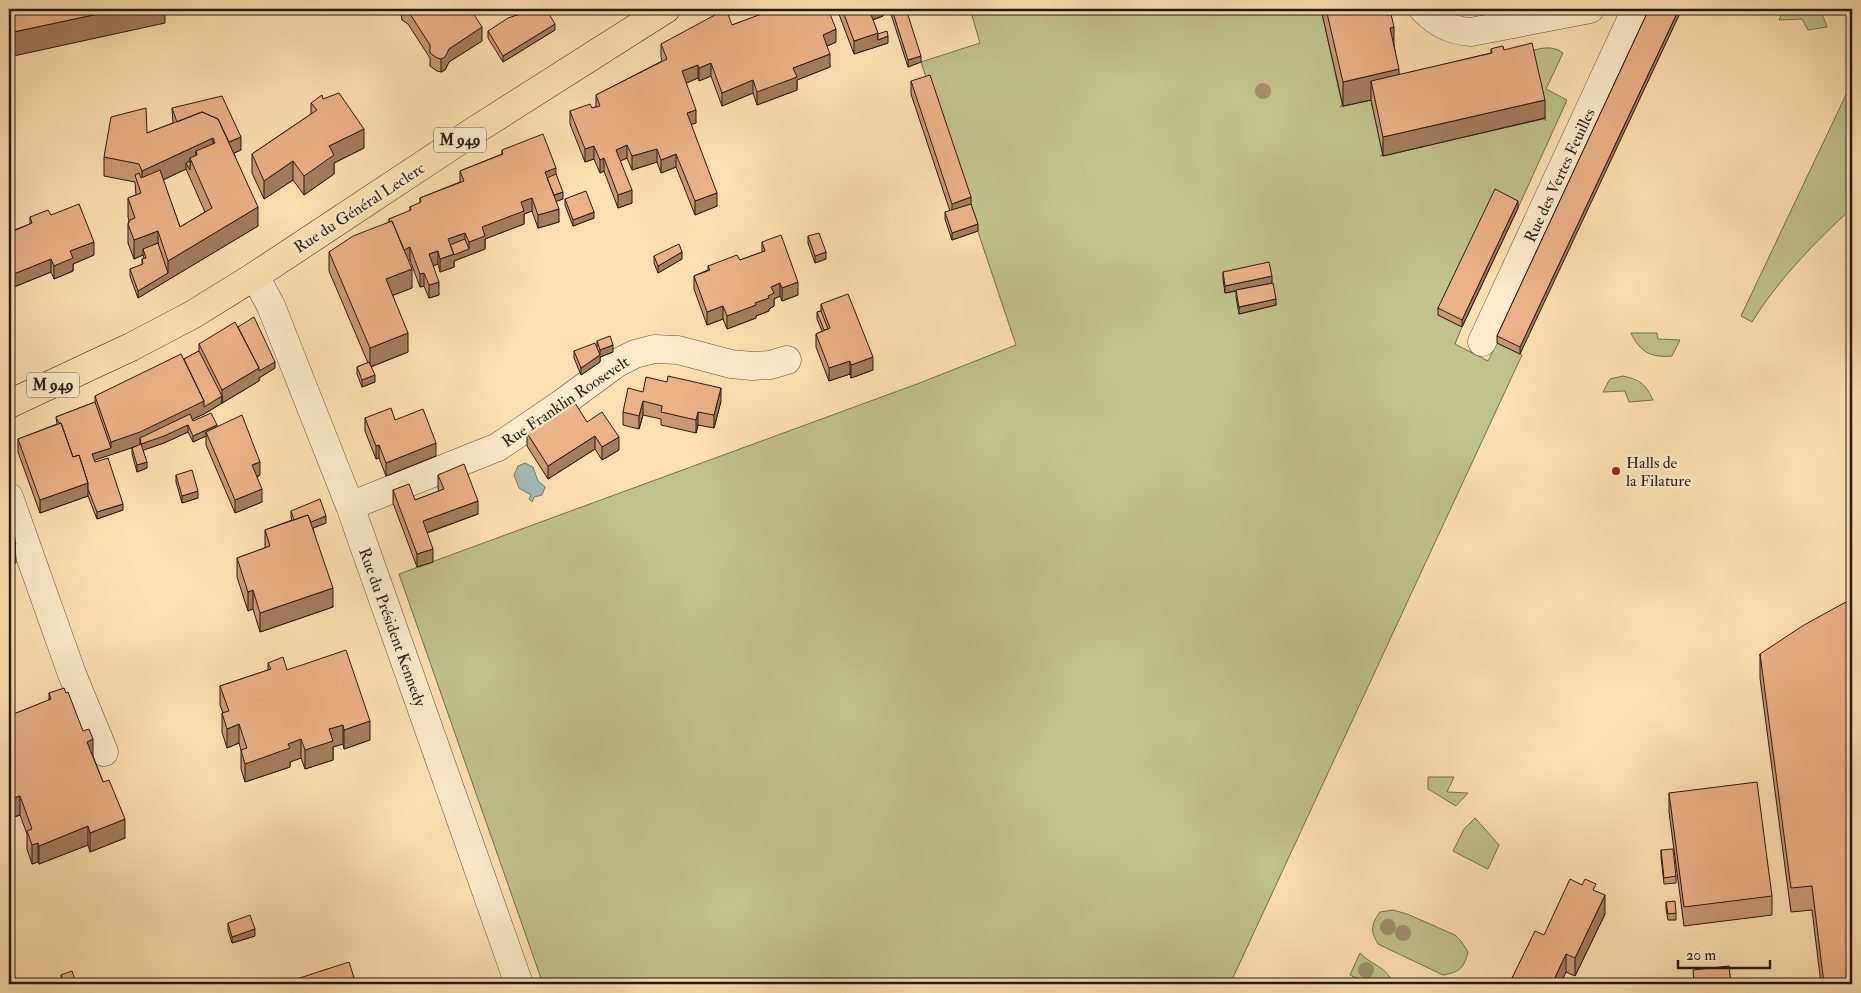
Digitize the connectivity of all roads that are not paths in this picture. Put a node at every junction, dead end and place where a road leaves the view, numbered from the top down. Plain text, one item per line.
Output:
1 (666, 9) edge
2 (1423, 9) edge
3 (1590, 9) edge
4 (1636, 9) edge
5 (255, 276) junction
6 (1482, 342) dead end
7 (787, 360) dead end
8 (96, 364) junction
9 (9, 385) edge
10 (9, 389) edge
11 (9, 394) edge
12 (9, 404) edge
13 (9, 497) edge
14 (350, 506) junction
15 (104, 752) dead end
16 (519, 984) edge

1 - 5 main road, Rue du Général Leclerc / M 949
2 - 3 street
4 - 6 street, Rue des Vertes Feuilles
5 - 8 main road, Rue du Général Leclerc / M 949
5 - 14 street, Rue du Président Kennedy
7 - 14 street, Rue Franklin Roosevelt
8 - 9 main road
8 - 10 street
8 - 11 main road, Rue du Général Leclerc / M 949
8 - 12 main road, Rue du Général Leclerc / M 949
13 - 15 street
14 - 16 street, Rue du Président Kennedy

